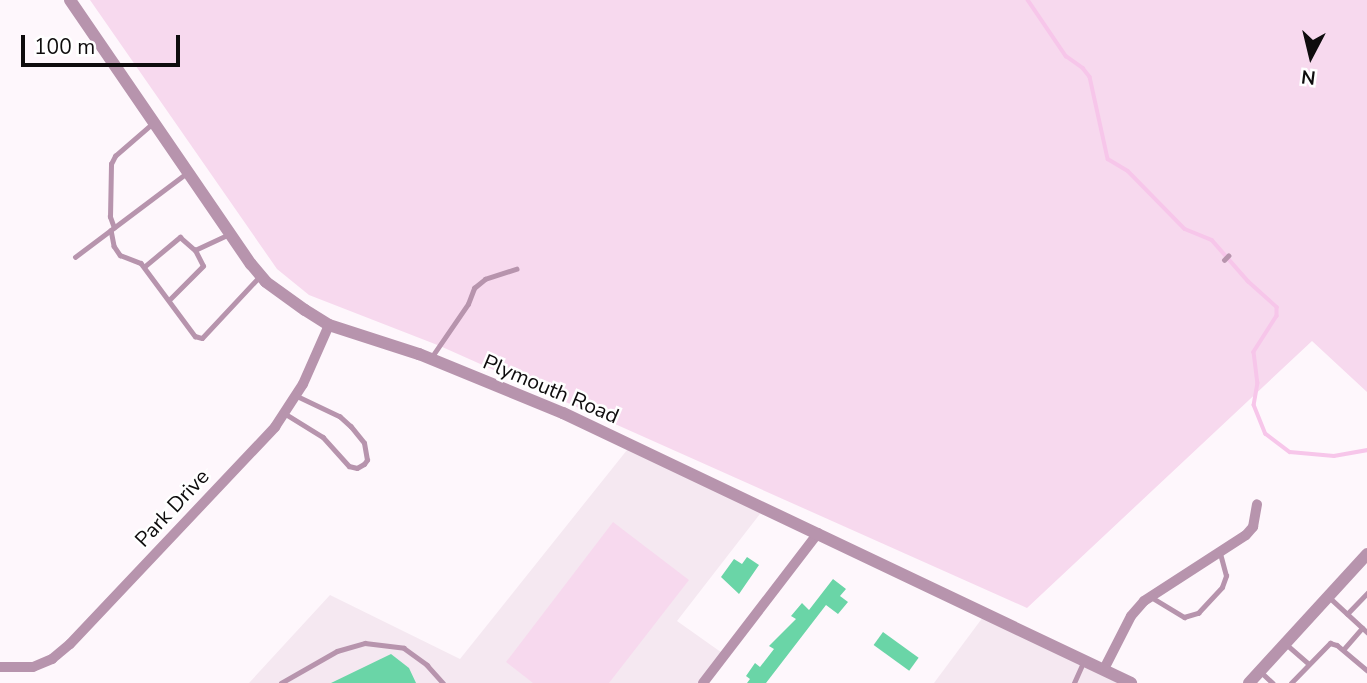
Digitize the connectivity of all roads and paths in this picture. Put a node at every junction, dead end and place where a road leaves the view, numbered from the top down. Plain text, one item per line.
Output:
1 (69, 0) edge
2 (154, 123) junction
3 (188, 173) junction
4 (113, 229) junction
5 (230, 234) junction
6 (195, 250) junction
7 (75, 257) dead end
8 (144, 267) junction
9 (516, 269) dead end
10 (260, 275) junction
11 (169, 300) junction
12 (329, 325) junction
13 (431, 359) junction
14 (295, 396) junction
15 (284, 413) junction
16 (1258, 504) dead end
17 (818, 533) junction
18 (1220, 552) junction
19 (1367, 554) edge
20 (1367, 593) edge
21 (1328, 596) junction
22 (1150, 597) junction
23 (1347, 614) junction
24 (1365, 630) edge
25 (1285, 643) junction
26 (1343, 650) junction
27 (1084, 660) junction
28 (1309, 664) junction
29 (0, 667) edge
30 (1104, 669) junction
31 (1367, 670) edge
32 (1260, 671) junction
33 (281, 683) edge
34 (443, 683) edge
35 (704, 683) edge
36 (1074, 683) edge
37 (1131, 683) edge
38 (1249, 683) edge
39 (1273, 683) edge
40 (1291, 683) edge

1 - 2 street, Plymouth Road
2 - 3 street, Plymouth Road
2 - 4 lane
3 - 4 lane
3 - 5 street, Plymouth Road
4 - 7 lane
4 - 8 lane
5 - 6 lane
5 - 10 street, Plymouth Road
6 - 8 lane
6 - 11 lane
8 - 11 lane
9 - 13 lane
10 - 11 lane
10 - 12 street, Plymouth Road
12 - 13 street, Plymouth Road
12 - 14 street, Park Drive
13 - 17 street, Plymouth Road
14 - 15 street, Park Drive
14 - 15 lane
15 - 29 street, Park Drive
16 - 18 street
17 - 27 street, Plymouth Road
17 - 35 street
18 - 22 street
18 - 22 lane
19 - 21 street
20 - 23 lane
21 - 23 lane
21 - 25 street
22 - 30 street
23 - 24 lane
24 - 26 lane
25 - 28 lane
25 - 32 street
26 - 28 lane
26 - 31 lane
27 - 30 street, Plymouth Road
27 - 36 lane
28 - 40 lane
30 - 37 street, Plymouth Road
32 - 38 street
32 - 39 lane
33 - 34 lane

